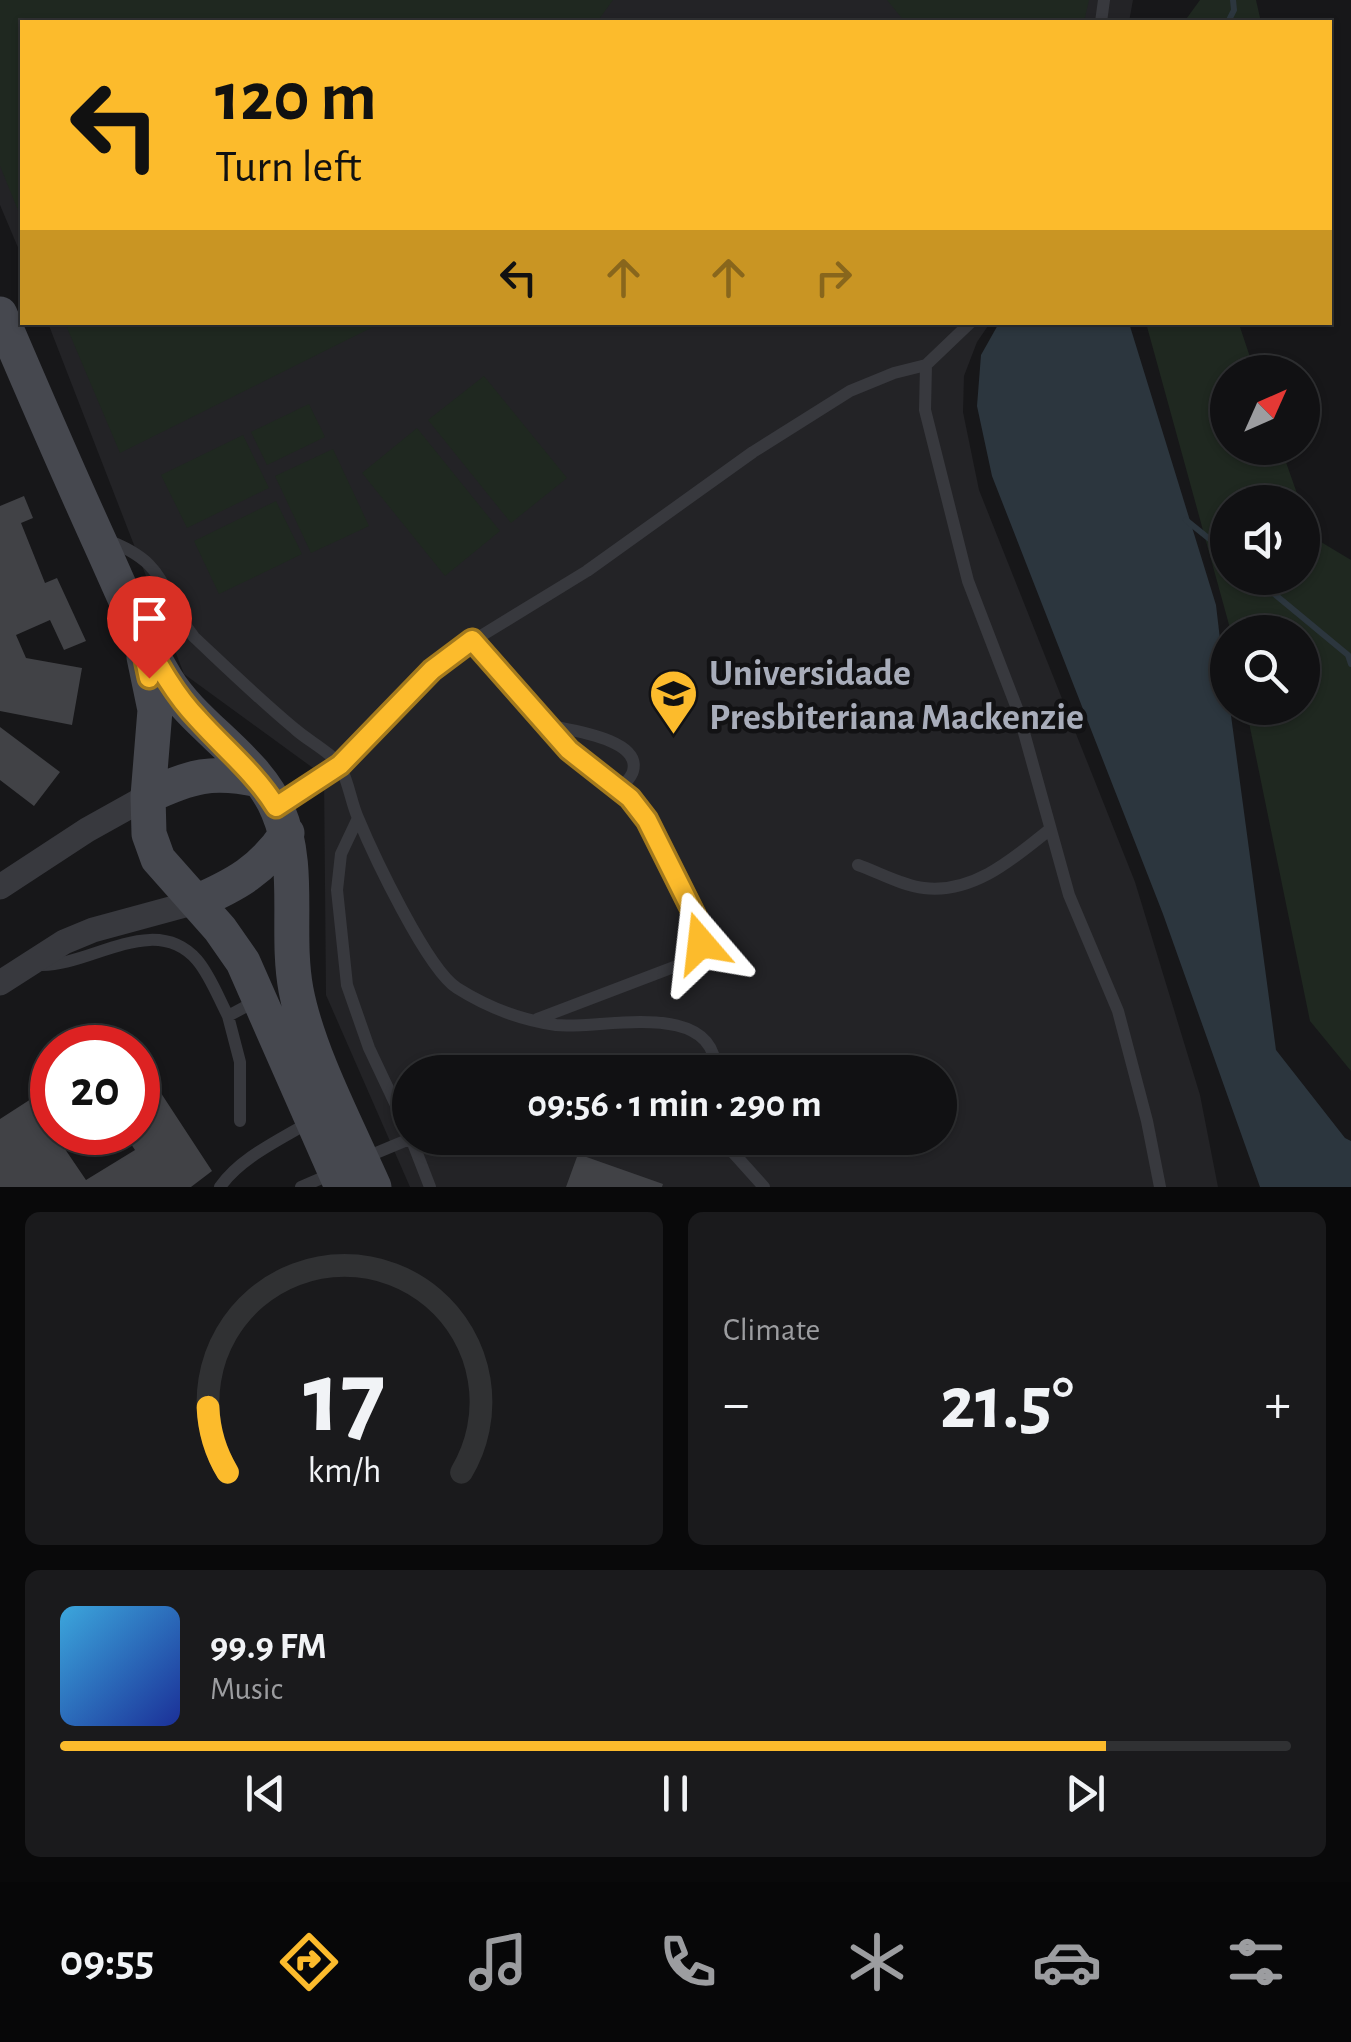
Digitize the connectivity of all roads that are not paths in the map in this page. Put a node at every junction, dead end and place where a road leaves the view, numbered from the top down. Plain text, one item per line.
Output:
1 (0, 314) edge
2 (967, 325) edge
3 (926, 365) junction
4 (97, 537) junction
5 (138, 627) junction
6 (472, 640) junction
7 (547, 725) junction
8 (340, 765) junction
9 (619, 791) junction
10 (148, 796) junction
11 (274, 807) junction
12 (358, 818) junction
13 (1049, 830) junction
14 (858, 865) dead end
15 (0, 887) edge
16 (196, 902) junction
17 (32, 962) junction
18 (0, 983) edge
19 (260, 999) junction
20 (228, 1016) junction
21 (535, 1020) junction
22 (713, 1055) edge
23 (392, 1097) edge
24 (313, 1120) junction
25 (240, 1121) dead end
26 (392, 1150) edge
27 (418, 1155) edge
28 (735, 1155) edge
29 (353, 1176) edge
30 (220, 1187) edge
31 (301, 1187) edge
32 (430, 1187) edge
33 (764, 1187) edge
34 (1160, 1187) edge

1 - 4 main road
2 - 3 lane
3 - 6 lane
3 - 13 lane
4 - 5 main road
4 - 8 lane
5 - 10 main road
5 - 11 main road
6 - 7 lane
6 - 8 lane
7 - 9 lane
7 - 9 lane
8 - 11 lane
8 - 12 lane
9 - 21 lane
10 - 11 main road
10 - 15 street
10 - 16 main road
11 - 16 main road
11 - 29 main road
12 - 21 lane
12 - 23 lane
13 - 14 lane
13 - 34 lane
16 - 17 street
16 - 19 main road
17 - 18 street
17 - 20 lane
19 - 20 lane
19 - 24 main road
20 - 25 lane
21 - 22 lane
24 - 29 main road
24 - 30 lane
26 - 29 lane
27 - 32 lane
28 - 33 lane
29 - 31 lane

